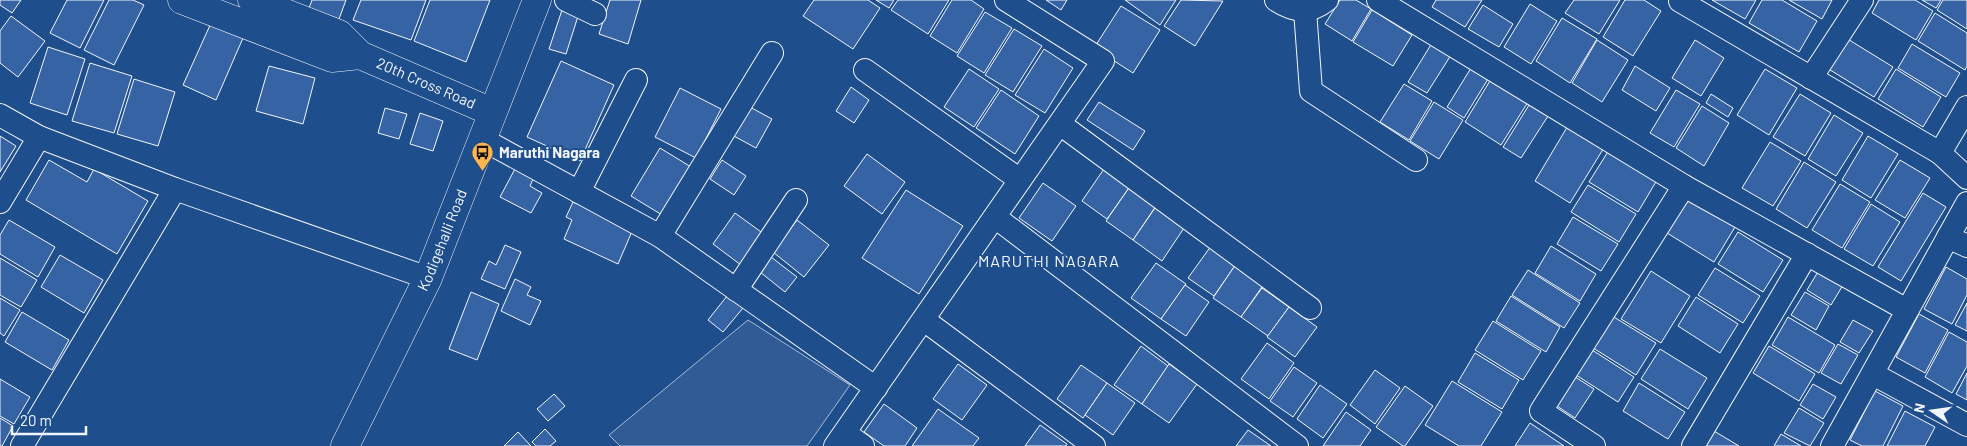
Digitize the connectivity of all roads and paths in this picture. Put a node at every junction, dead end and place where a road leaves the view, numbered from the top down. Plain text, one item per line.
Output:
1 (182, 0) edge
2 (252, 0) edge
3 (537, 0) edge
4 (566, 0) edge
5 (1006, 0) edge
6 (1276, 0) edge
7 (1327, 0) edge
8 (1378, 0) edge
9 (1680, 0) edge
10 (1862, 0) edge
11 (1306, 10) junction
12 (595, 14) dead end
13 (772, 53) dead end
14 (360, 56) junction
15 (865, 70) dead end
16 (1811, 78) junction
17 (636, 80) dead end
18 (1967, 106) edge
19 (492, 112) junction
20 (0, 115) edge
21 (1060, 124) junction
22 (39, 137) junction
23 (482, 139) junction
24 (1940, 154) junction
25 (1416, 160) dead end
26 (1967, 178) edge
27 (1020, 180) junction
28 (1684, 186) junction
29 (175, 189) junction
30 (579, 192) junction
31 (796, 200) dead end
32 (0, 202) edge
33 (1967, 203) edge
34 (995, 217) junction
35 (660, 236) junction
36 (1957, 241) edge
37 (1807, 254) junction
38 (428, 278) junction
39 (736, 290) junction
40 (1310, 308) dead end
41 (1907, 310) junction
42 (924, 320) junction
43 (1873, 374) junction
44 (876, 388) junction
45 (1967, 425) edge
46 (840, 439) edge
47 (22, 446) edge
48 (345, 446) edge
49 (863, 446) edge
50 (1094, 446) edge
51 (1297, 446) edge
52 (1594, 446) edge
53 (1694, 446) edge
54 (1832, 446) edge

1 - 14 main road, 20th Cross Road
2 - 14 main road, 20th Cross Road
3 - 19 main road, Kodigehalli Road
4 - 12 street
5 - 21 street
6 - 11 street
7 - 11 street
8 - 28 street
9 - 16 street
10 - 16 street
11 - 25 street
13 - 35 street
14 - 19 main road, 20th Cross Road
15 - 27 street
16 - 24 street
17 - 30 street
18 - 24 street
19 - 23 main road, Kodigehalli Road
20 - 22 street
21 - 27 street
21 - 40 street
22 - 29 street
22 - 32 street
23 - 30 street
23 - 38 main road, Kodigehalli Road
24 - 26 street
27 - 34 street
28 - 37 street
28 - 52 street
29 - 38 street
29 - 47 street
30 - 35 street
31 - 39 street
33 - 36 street
34 - 42 street
34 - 51 street
35 - 39 street
36 - 41 street
37 - 41 street
37 - 53 street
38 - 48 main road, Kodigehalli Road
39 - 44 street
41 - 43 street
42 - 44 street
42 - 50 street
43 - 45 street
43 - 54 street
44 - 46 street
46 - 49 street

